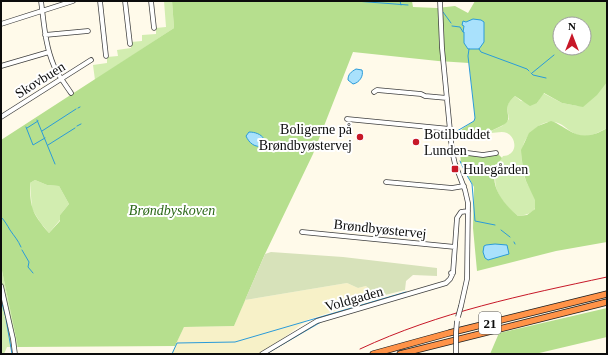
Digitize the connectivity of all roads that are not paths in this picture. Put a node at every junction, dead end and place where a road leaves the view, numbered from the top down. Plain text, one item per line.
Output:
1 (41, 1) edge
2 (73, 1) edge
3 (100, 1) edge
4 (125, 1) edge
5 (151, 1) edge
6 (440, 1) edge
7 (42, 11) junction
8 (1, 24) edge
9 (154, 28) dead end
10 (88, 31) dead end
11 (45, 35) junction
12 (130, 44) dead end
13 (49, 52) junction
14 (106, 56) dead end
15 (91, 60) dead end
16 (1, 66) edge
17 (62, 79) junction
18 (374, 92) dead end
19 (71, 93) dead end
20 (447, 98) junction
21 (1, 117) edge
22 (347, 119) dead end
23 (450, 129) junction
24 (452, 151) junction
25 (496, 153) dead end
26 (386, 182) dead end
27 (464, 186) junction
28 (468, 211) junction
29 (302, 232) dead end
30 (455, 247) junction
31 (1, 286) edge
32 (607, 294) edge
33 (607, 302) edge
34 (456, 353) edge
35 (15, 354) edge
36 (262, 354) edge
37 (373, 354) edge
38 (400, 354) edge

1 - 7 street
2 - 7 street
3 - 14 street
4 - 12 street
5 - 9 street
6 - 20 street
7 - 8 street
7 - 11 street
10 - 11 street
11 - 13 street
13 - 16 street
13 - 17 street
15 - 17 street, Skovbuen
17 - 19 street
17 - 21 street, Skovbuen
18 - 20 street
20 - 23 street
22 - 23 street
23 - 24 street
24 - 25 street
24 - 27 street
26 - 27 street
27 - 28 street
28 - 30 street
28 - 34 street, bridge
29 - 30 street, Brøndbyøstervej
30 - 36 street, Voldgaden
31 - 35 street
32 - 37 highway, 21
33 - 38 highway, 21

